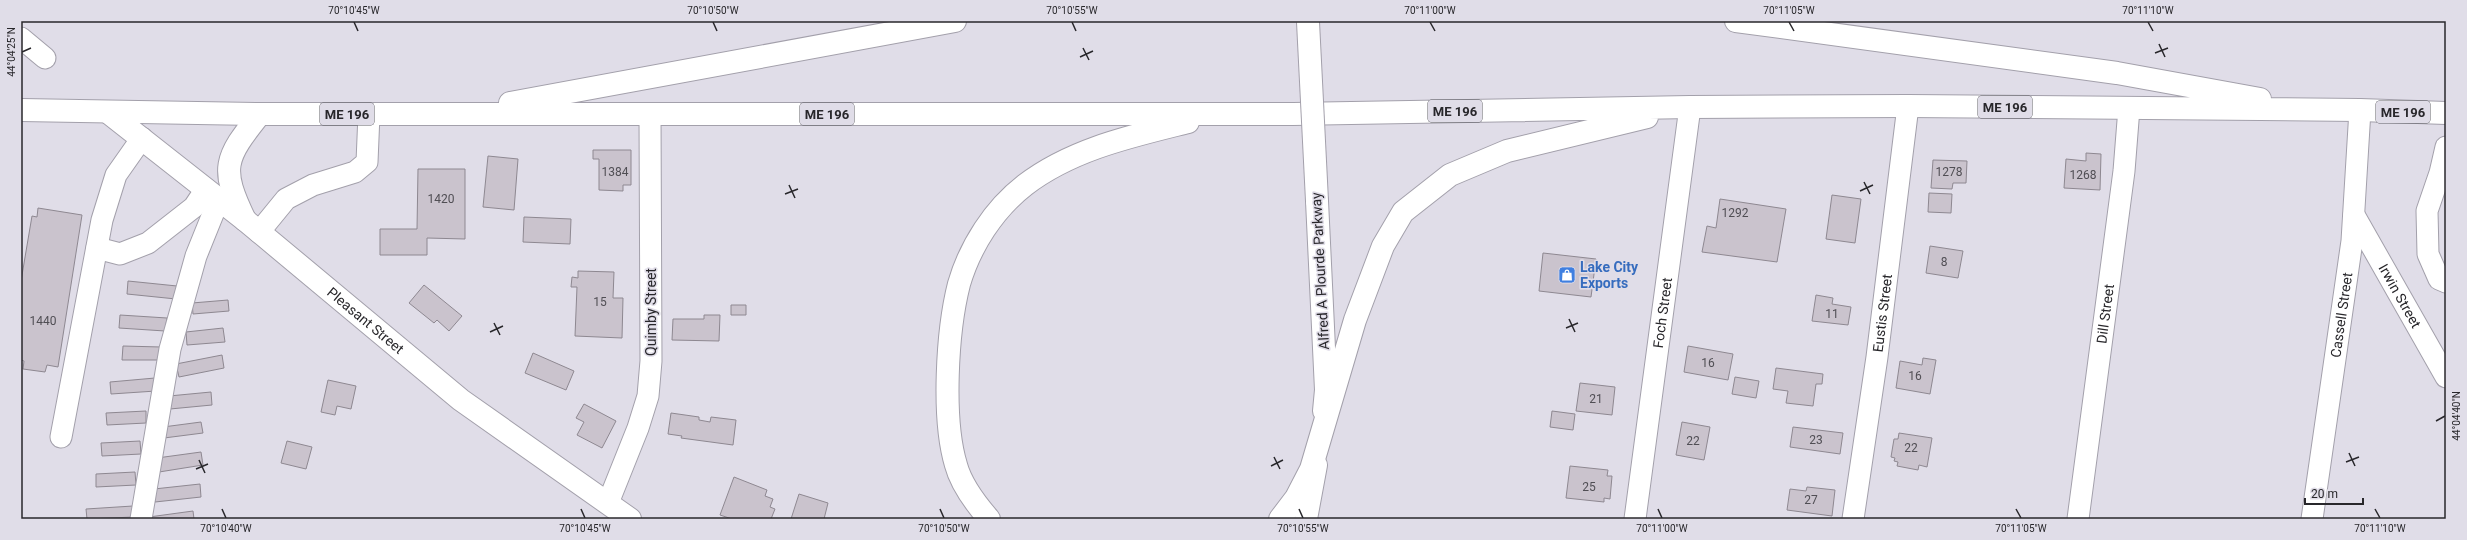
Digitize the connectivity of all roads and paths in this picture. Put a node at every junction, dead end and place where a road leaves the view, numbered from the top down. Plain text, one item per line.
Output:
1 (955, 21) edge
2 (1736, 21) edge
3 (1308, 22) edge
4 (21, 38) edge
5 (45, 58) dead end
6 (1908, 106) junction
7 (1690, 107) junction
8 (2129, 108) junction
9 (21, 110) edge
10 (2320, 110) junction
11 (2360, 110) junction
12 (109, 113) junction
13 (2446, 113) edge
14 (260, 114) junction
15 (370, 114) junction
16 (435, 114) junction
17 (650, 114) junction
18 (1220, 114) junction
19 (142, 138) junction
20 (2446, 147) edge
21 (212, 194) junction
22 (2354, 215) junction
23 (252, 226) junction
24 (97, 248) junction
25 (2446, 282) edge
26 (2446, 377) edge
27 (60, 437) dead end
28 (1320, 440) junction
29 (608, 503) junction
30 (141, 519) edge
31 (630, 519) edge
32 (989, 519) edge
33 (1280, 519) edge
34 (1306, 519) edge
35 (1635, 519) edge
36 (1853, 519) edge
37 (2078, 519) edge
38 (2312, 519) edge

1 - 16 main road
2 - 10 main road
3 - 28 main road, Alfred A Plourde Parkway, bridge
4 - 5 street
6 - 7 main road, ME 196
6 - 8 main road, ME 196
6 - 36 street, Eustis Street
7 - 18 main road, ME 196
7 - 28 main road
7 - 35 street, Foch Street
8 - 10 main road, ME 196
8 - 37 street, Dill Street
9 - 12 main road, ME 196
10 - 11 main road, ME 196
11 - 13 main road, ME 196
11 - 22 street, Cassell Street
12 - 14 main road, ME 196
12 - 19 main road, Pleasant Street
14 - 15 main road, ME 196
14 - 23 main road
15 - 16 main road, ME 196
15 - 23 street
16 - 17 main road, ME 196
17 - 18 main road, ME 196
17 - 29 street, Quimby Street
18 - 32 main road
19 - 21 main road, Pleasant Street
19 - 24 street
20 - 25 street
21 - 23 main road, Pleasant Street
21 - 24 street
21 - 30 street
22 - 26 street, Irwin Street
22 - 38 street, Cassell Street
23 - 29 main road, Pleasant Street
24 - 27 street
28 - 33 main road
28 - 34 main road, Alfred A Plourde Parkway
29 - 31 main road, Pleasant Street

